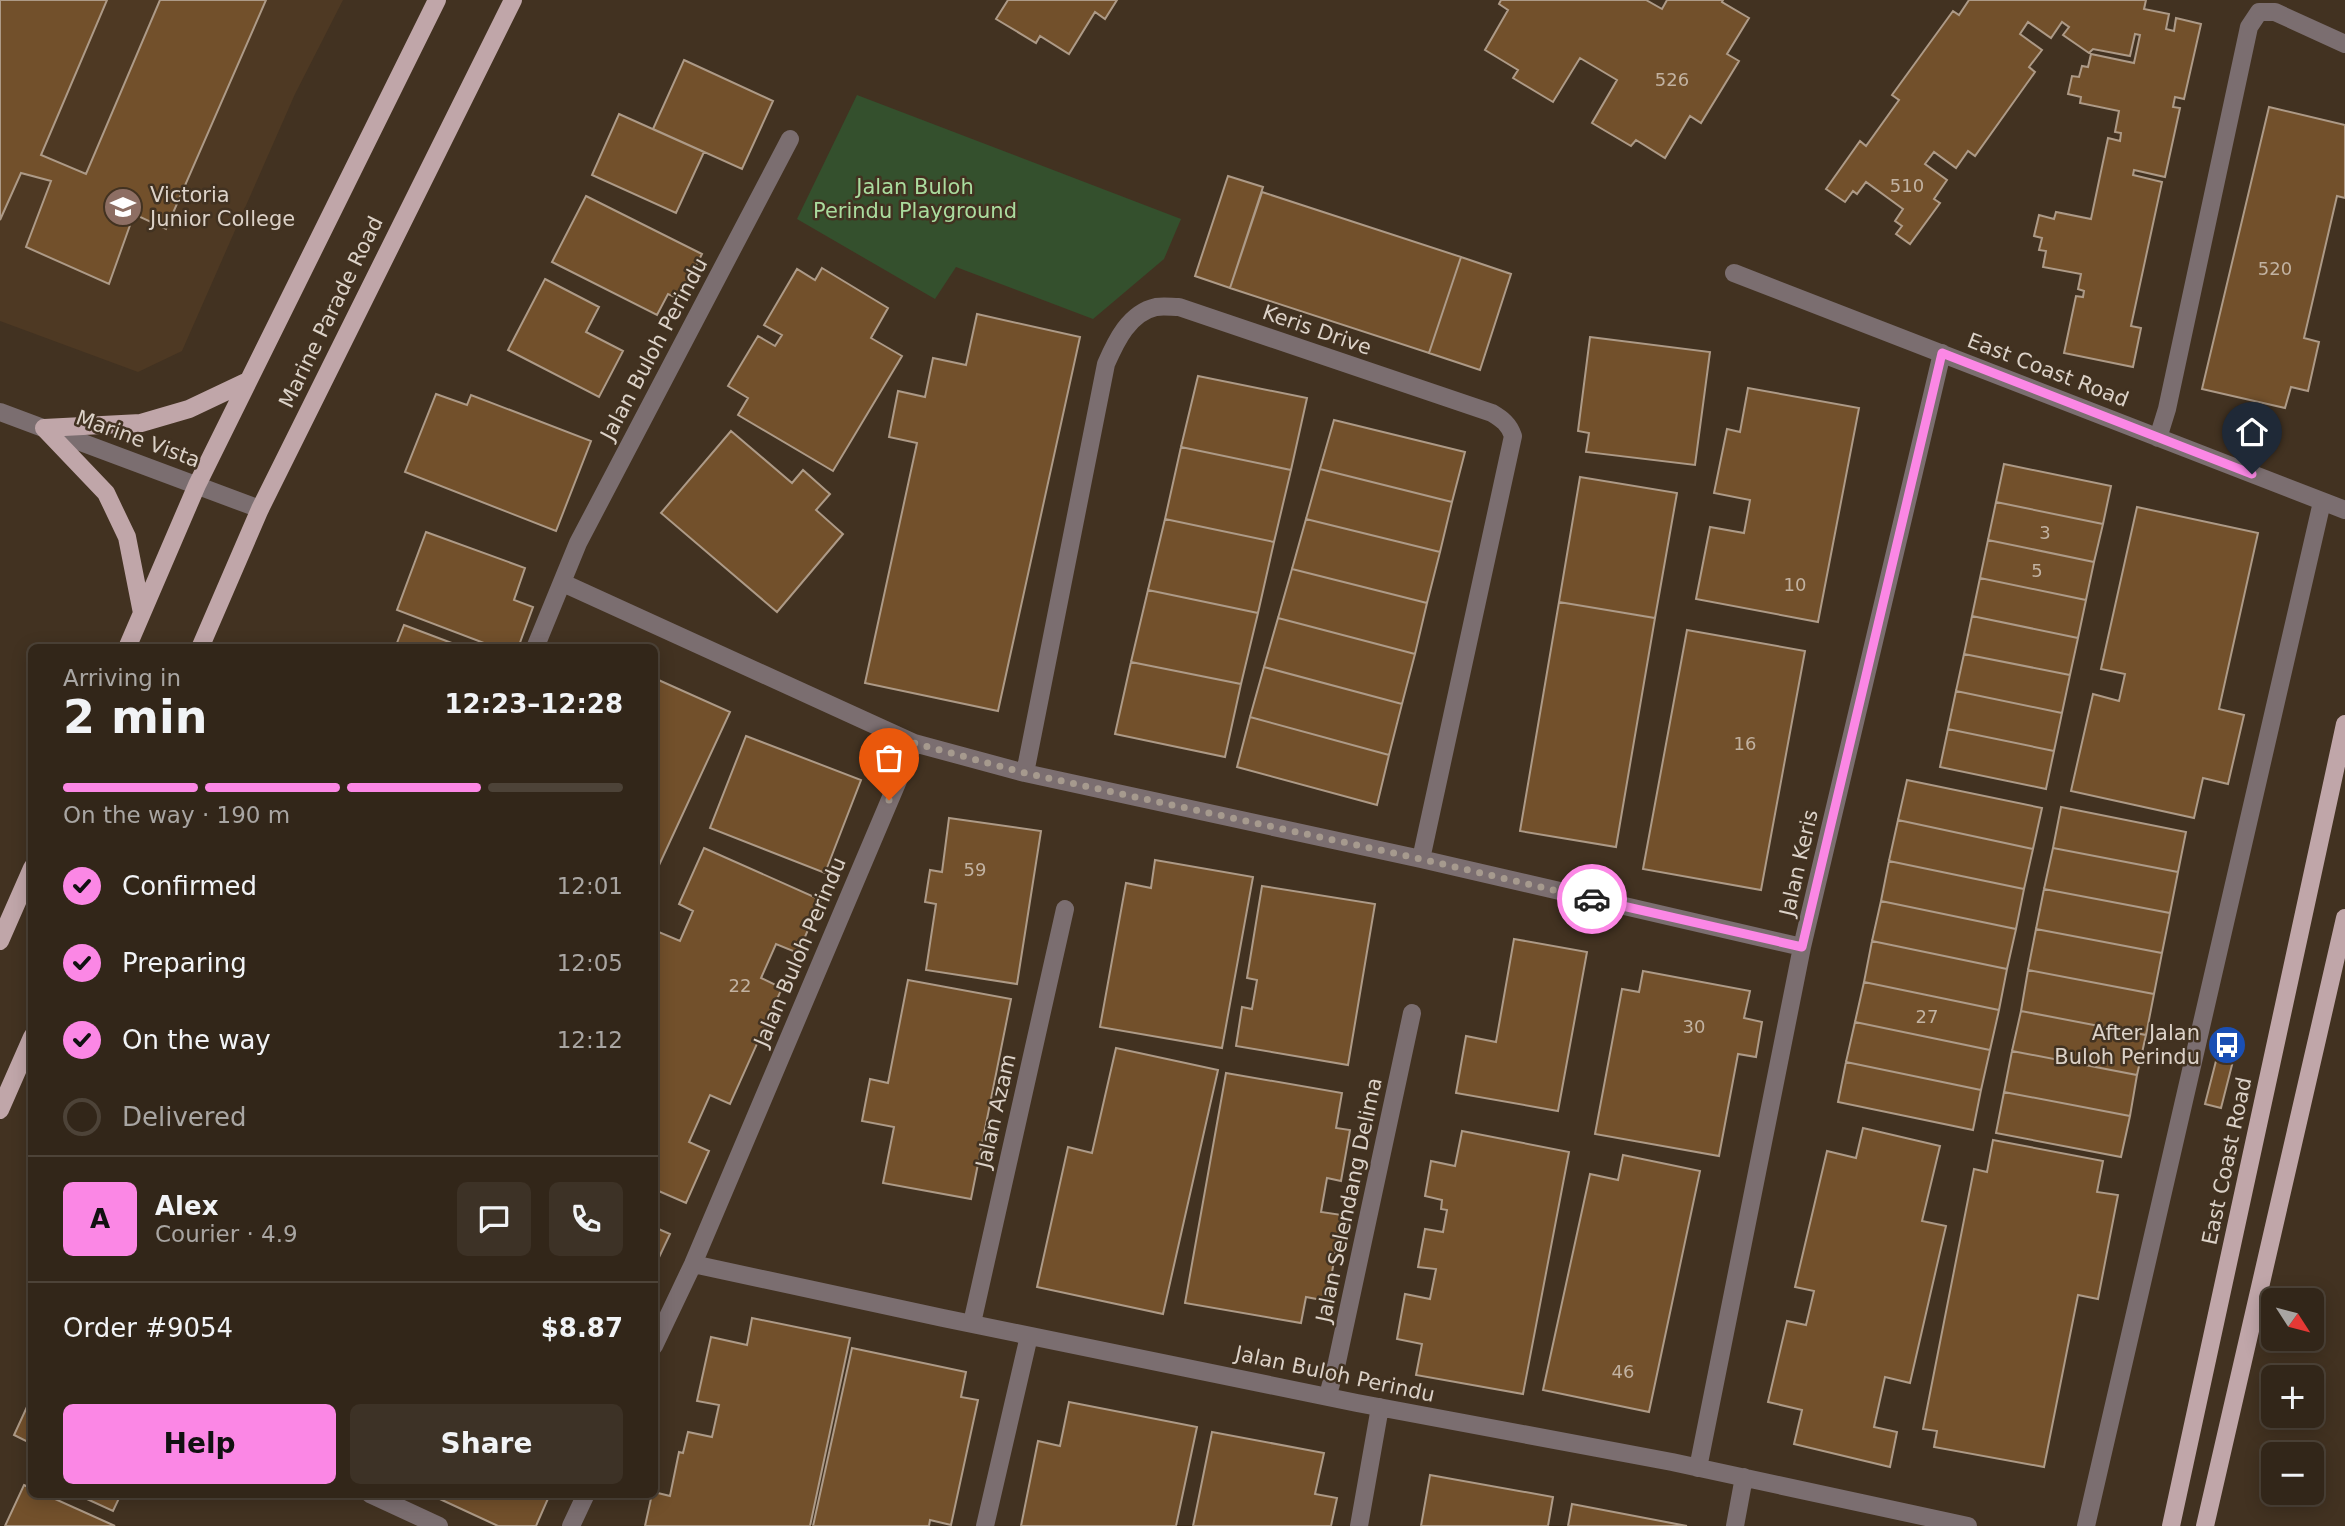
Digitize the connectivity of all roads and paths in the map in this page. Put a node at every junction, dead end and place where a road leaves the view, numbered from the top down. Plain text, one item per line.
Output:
1 (437, 0) edge
2 (513, 0) edge
3 (2345, 44) edge
4 (790, 139) dead end
5 (1734, 273) dead end
6 (1942, 353) junction
7 (246, 382) junction
8 (0, 412) edge
9 (44, 428) junction
10 (2158, 438) junction
11 (197, 485) junction
12 (2322, 502) junction
13 (260, 509) junction
14 (2345, 510) edge
15 (563, 583) junction
16 (142, 613) junction
17 (129, 644) edge
18 (202, 644) edge
19 (538, 644) edge
20 (2345, 724) edge
21 (914, 743) junction
22 (1025, 773) junction
23 (1421, 859) junction
24 (28, 877) edge
25 (1065, 909) dead end
26 (2345, 918) edge
27 (0, 941) edge
28 (1802, 947) junction
29 (1412, 1013) dead end
30 (28, 1046) edge
31 (0, 1110) edge
32 (693, 1264) junction
33 (972, 1323) junction
34 (1029, 1336) junction
35 (658, 1338) edge
36 (1328, 1395) junction
37 (1380, 1407) junction
38 (1698, 1468) junction
39 (1744, 1477) junction
40 (379, 1498) edge
41 (584, 1498) edge
42 (439, 1526) edge
43 (571, 1526) edge
44 (985, 1526) edge
45 (1359, 1526) edge
46 (1735, 1526) edge
47 (1968, 1526) edge
48 (2086, 1526) edge
49 (2171, 1526) edge
50 (2205, 1526) edge

1 - 7 main road, Marine Parade Road
2 - 13 main road, Marine Parade Road
3 - 10 street
4 - 15 street, Jalan Buloh Perindu
5 - 6 street, East Coast Road
6 - 10 street, East Coast Road
6 - 28 street, Jalan Keris
7 - 9 main road
7 - 11 main road, Marine Parade Road
8 - 9 street, Marine Vista
9 - 11 street, Marine Vista
9 - 16 main road
10 - 12 street, East Coast Road
11 - 13 street, Marine Vista
11 - 16 main road, Marine Parade Road
12 - 14 street, East Coast Road
12 - 48 street
13 - 18 main road, Marine Parade Road
15 - 19 street, Jalan Buloh Perindu
15 - 21 street
16 - 17 main road, Marine Parade Road
20 - 49 main road, East Coast Road
21 - 22 street
21 - 32 street, Jalan Buloh Perindu
22 - 23 street
22 - 23 street, Keris Drive
23 - 28 street
24 - 27 main road
25 - 33 street, Jalan Azam
26 - 50 main road
28 - 38 street, Jalan Keris
29 - 36 street, Jalan Selendang Delima
30 - 31 main road
32 - 33 street, Jalan Buloh Perindu
32 - 35 street, Jalan Buloh Perindu
33 - 34 street, Jalan Buloh Perindu
34 - 36 street, Jalan Buloh Perindu
34 - 44 street
36 - 37 street, Jalan Buloh Perindu
37 - 38 street, Jalan Buloh Perindu
37 - 45 street
38 - 39 street, Jalan Buloh Perindu
39 - 46 street
39 - 47 street, Jalan Buloh Perindu
40 - 42 street
41 - 43 street

